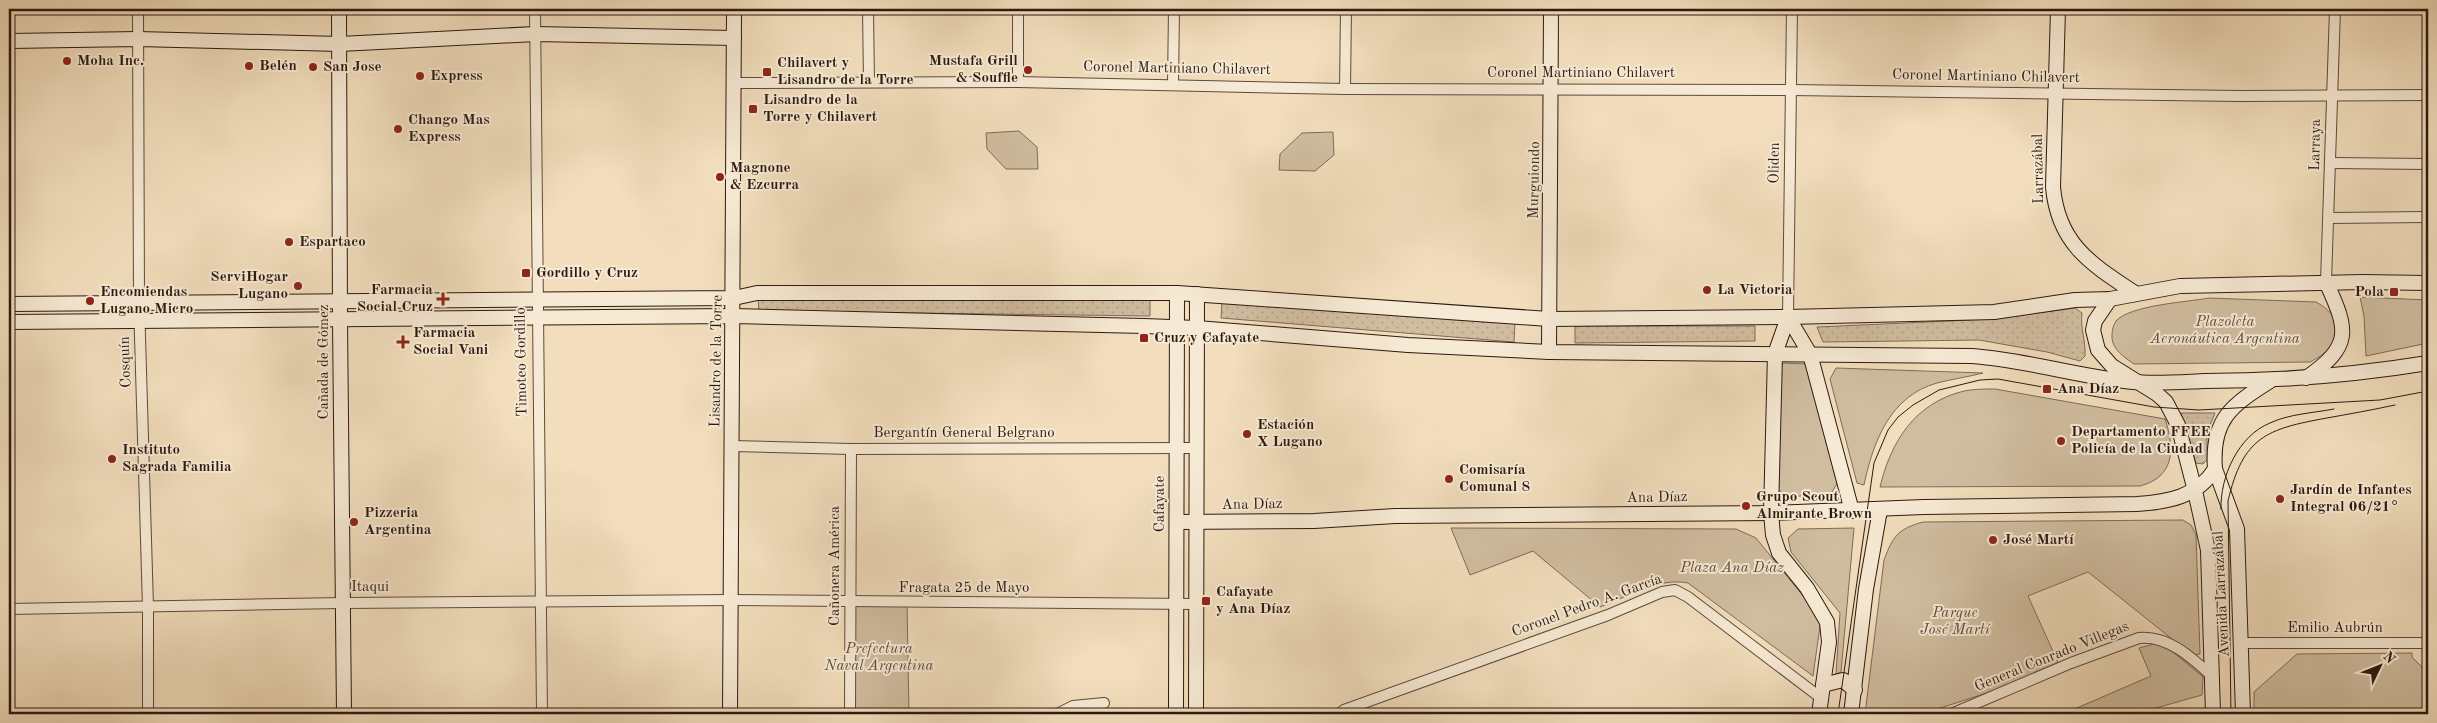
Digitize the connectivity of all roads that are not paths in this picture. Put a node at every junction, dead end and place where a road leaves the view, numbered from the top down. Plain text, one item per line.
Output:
1 (138, 9) edge
2 (339, 9) edge
3 (535, 9) edge
4 (734, 9) edge
5 (868, 9) edge
6 (1018, 9) edge
7 (1174, 9) edge
8 (1346, 9) edge
9 (1551, 9) edge
10 (1792, 9) edge
11 (2058, 9) edge
12 (2335, 9) edge
13 (535, 34) junction
14 (734, 38) junction
15 (138, 39) junction
16 (9, 42) edge
17 (340, 44) junction
18 (868, 82) junction
19 (1018, 82) junction
20 (734, 83) junction
21 (1173, 84) junction
22 (1346, 89) junction
23 (1552, 89) junction
24 (1790, 90) junction
25 (2054, 94) junction
26 (2333, 95) junction
27 (2428, 95) edge
28 (2332, 163) junction
29 (2428, 164) edge
30 (2428, 217) edge
31 (2329, 218) junction
32 (2326, 282) junction
33 (2428, 283) edge
34 (1177, 293) junction
35 (2135, 293) junction
36 (1197, 294) junction
37 (734, 298) junction
38 (2110, 298) junction
39 (536, 299) junction
40 (340, 300) junction
41 (139, 303) junction
42 (9, 304) edge
43 (734, 316) junction
44 (1788, 317) junction
45 (536, 318) junction
46 (1549, 319) junction
47 (340, 321) junction
48 (9, 322) edge
49 (140, 322) junction
50 (1178, 327) junction
51 (1197, 328) junction
52 (1549, 352) junction
53 (1775, 354) junction
54 (1810, 354) junction
55 (2428, 363) edge
56 (2305, 379) junction
57 (2271, 381) junction
58 (2136, 382) junction
59 (732, 446) junction
60 (1177, 448) junction
61 (1196, 448) junction
62 (851, 449) junction
63 (2215, 469) junction
64 (2195, 491) junction
65 (1880, 510) junction
66 (1852, 512) junction
67 (1771, 513) junction
68 (1177, 522) junction
69 (1196, 522) junction
70 (732, 600) junction
71 (540, 601) junction
72 (342, 602) junction
73 (849, 602) junction
74 (1176, 604) junction
75 (1196, 604) junction
76 (148, 607) junction
77 (9, 609) edge
78 (2242, 643) junction
79 (2428, 643) edge
80 (2213, 677) junction
81 (1854, 690) junction
82 (1822, 692) junction
83 (1104, 703) dead end
84 (148, 714) edge
85 (344, 714) edge
86 (542, 714) edge
87 (730, 714) edge
88 (850, 714) edge
89 (1057, 714) edge
90 (1176, 714) edge
91 (1196, 714) edge
92 (1339, 714) edge
93 (1819, 714) edge
94 (1852, 714) edge
95 (1951, 714) edge
96 (2213, 714) edge
97 (2243, 714) edge

1 - 15 street, Cosquín
2 - 17 main road, Cañada de Gómez
3 - 13 street, Timoteo Gordillo
4 - 14 main road, Lisandro de la Torre
5 - 18 street
6 - 19 street
7 - 21 street
8 - 22 street
9 - 23 main road, Murguiondo
10 - 24 street, Oliden
11 - 25 main road, Larrazábal
12 - 26 street, Larraya
13 - 14 main road
13 - 17 main road
13 - 39 street, Timoteo Gordillo
14 - 20 main road, Lisandro de la Torre
15 - 16 main road
15 - 17 main road
15 - 41 street, Cosquín
17 - 40 main road, Cañada de Gómez
18 - 19 street, Coronel Martiniano Chilavert
18 - 20 street, Coronel Martiniano Chilavert
19 - 21 street, Coronel Martiniano Chilavert
20 - 37 main road, Lisandro de la Torre
21 - 22 street, Coronel Martiniano Chilavert
22 - 23 street, Coronel Martiniano Chilavert
23 - 24 street, Coronel Martiniano Chilavert
23 - 46 main road, Murguiondo
24 - 25 street, Coronel Martiniano Chilavert
24 - 44 street, Oliden
25 - 26 street, Coronel Martiniano Chilavert
25 - 35 main road, Larrazábal
26 - 27 street, Coronel Martiniano Chilavert
26 - 28 street, Larraya
28 - 29 street
28 - 31 street, Larraya
30 - 31 street
31 - 32 street, Larraya
32 - 33 main road
32 - 35 main road
32 - 56 main road
34 - 36 main road
34 - 37 main road
34 - 50 main road, Cafayate
35 - 38 main road
36 - 46 main road
36 - 51 main road
37 - 39 main road
37 - 43 main road, Lisandro de la Torre
38 - 44 main road
38 - 58 main road, Avenida Larrazábal
39 - 40 main road
39 - 45 street, Timoteo Gordillo
40 - 41 main road
40 - 47 main road, Cañada de Gómez
41 - 42 main road
41 - 49 street, Cosquín
43 - 45 main road
43 - 50 main road
43 - 59 main road, Lisandro de la Torre
44 - 46 main road
44 - 53 main road
44 - 54 main road
45 - 47 main road
45 - 71 street, Timoteo Gordillo
46 - 52 main road, Murguiondo
47 - 49 main road
47 - 72 main road, Cañada de Gómez
48 - 49 main road
49 - 76 street, Cosquín
50 - 51 main road
50 - 60 main road, Cafayate
51 - 52 main road
51 - 61 main road
52 - 53 main road
53 - 54 main road
53 - 67 main road
54 - 58 main road
54 - 66 main road
55 - 56 main road
56 - 57 main road
57 - 58 main road
57 - 63 main road, Avenida Larrazábal
58 - 64 main road, Avenida Larrazábal
59 - 62 street, Bergantín General Belgrano
59 - 70 main road, Lisandro de la Torre
60 - 61 street, Bergantín General Belgrano
60 - 62 street, Bergantín General Belgrano
60 - 68 main road, Cafayate
61 - 69 main road
62 - 73 street, Cañonera América
63 - 64 main road, Ana Díaz
63 - 78 main road, Avenida Larrazábal
64 - 65 main road, Ana Díaz
64 - 80 main road, Avenida Larrazábal
65 - 66 main road, Ana Díaz
65 - 81 main road
66 - 67 main road, Ana Díaz
67 - 69 main road, Ana Díaz
67 - 82 main road
68 - 69 main road, Ana Díaz
68 - 74 main road, Cafayate
69 - 75 main road
70 - 71 street, Itaqui
70 - 73 street, Fragata 25 de Mayo
70 - 87 main road, Lisandro de la Torre
71 - 72 street, Itaqui
71 - 86 street, Timoteo Gordillo
72 - 76 street, Itaqui
72 - 85 main road, Cañada de Gómez
73 - 74 street, Fragata 25 de Mayo
73 - 88 street, Cañonera América
74 - 75 street, Fragata 25 de Mayo
74 - 90 main road, Cafayate
75 - 91 main road
76 - 77 street, Itaqui
76 - 84 street, Cosquín
78 - 79 street, Emilio Aubrún
78 - 97 main road, Avenida Larrazábal
80 - 95 street, General Conrado Villegas
80 - 96 main road, Avenida Larrazábal
81 - 82 main road
81 - 94 main road
82 - 92 street, Coronel Pedro A. García
82 - 93 main road
83 - 89 street

